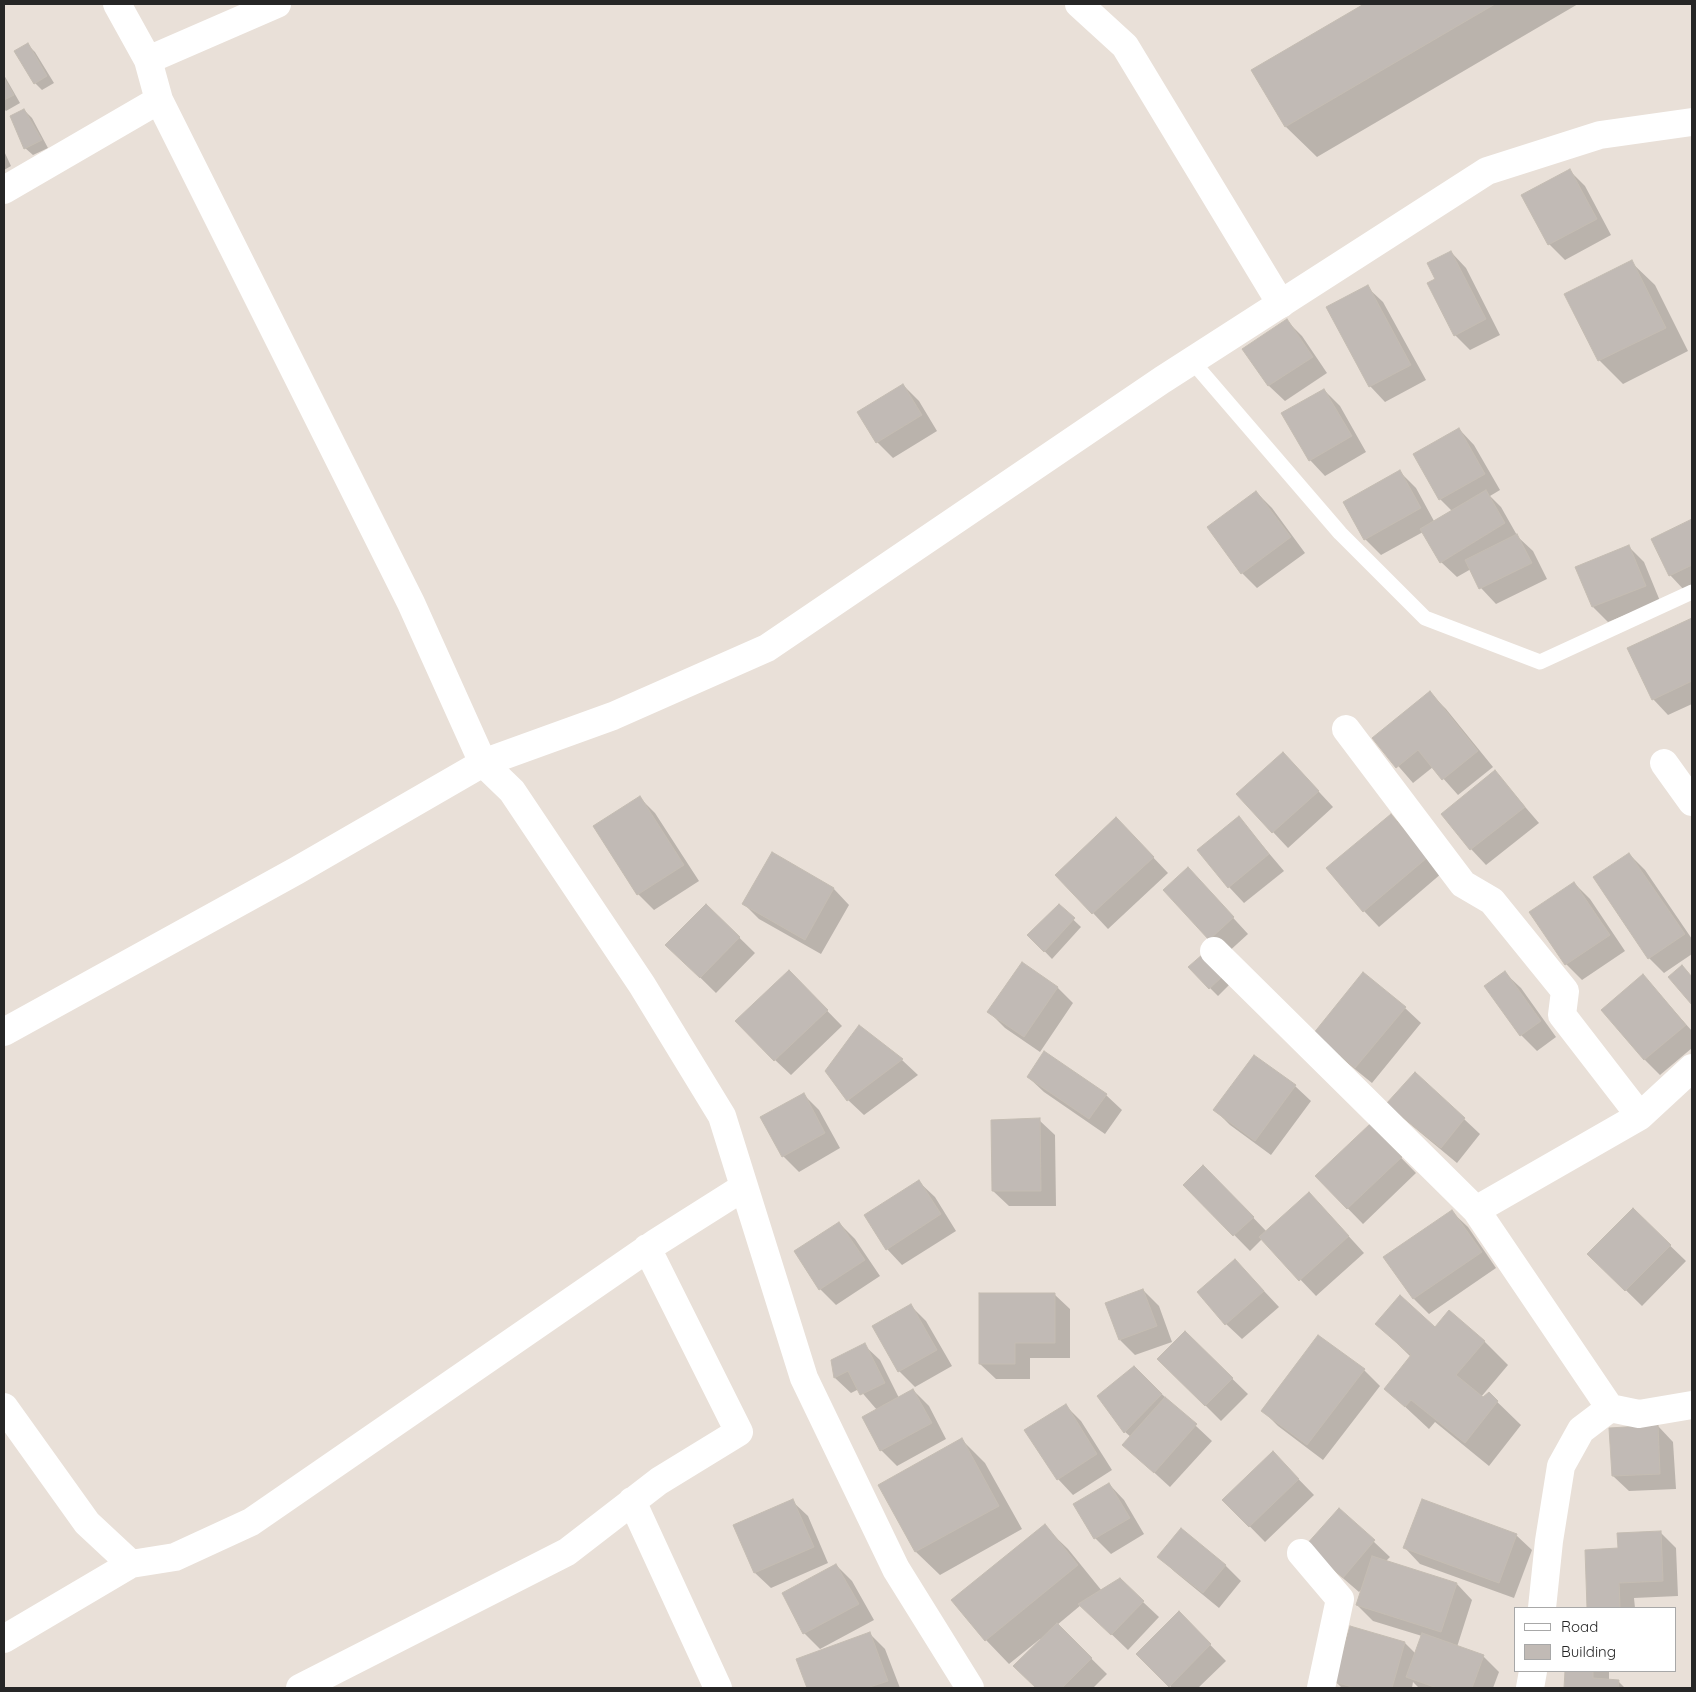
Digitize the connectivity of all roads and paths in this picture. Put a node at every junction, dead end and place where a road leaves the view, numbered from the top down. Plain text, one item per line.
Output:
1 (117, 4) edge
2 (277, 4) edge
3 (1079, 4) edge
4 (148, 60) junction
5 (160, 100) junction
6 (1692, 122) edge
7 (4, 190) edge
8 (1281, 304) junction
9 (1192, 361) junction
10 (1692, 592) edge
11 (1346, 729) dead end
12 (482, 763) junction
13 (1664, 763) dead end
14 (1692, 802) edge
15 (1214, 951) dead end
16 (4, 1032) edge
17 (1692, 1068) edge
18 (1640, 1116) junction
19 (744, 1187) junction
20 (1476, 1210) junction
21 (647, 1248) junction
22 (1692, 1405) edge
23 (4, 1407) edge
24 (1610, 1408) junction
25 (632, 1501) junction
26 (1301, 1553) dead end
27 (131, 1564) junction
28 (1542, 1607) edge
29 (4, 1639) edge
30 (1533, 1672) edge
31 (300, 1688) edge
32 (718, 1688) edge
33 (970, 1688) edge
34 (1321, 1688) edge
35 (1530, 1688) edge

1 - 4 street
2 - 4 street
3 - 8 street
4 - 5 street
5 - 7 street
5 - 12 street
6 - 8 street
8 - 9 street
9 - 10 lane
9 - 12 street
11 - 18 street
12 - 16 street
12 - 19 street
13 - 14 street
15 - 20 street
17 - 18 street
18 - 20 street
19 - 21 street
19 - 33 street
20 - 24 street
21 - 25 street
21 - 27 street
22 - 24 street
23 - 27 street
24 - 28 street
25 - 31 street
25 - 32 street
26 - 34 street
27 - 29 street
30 - 35 street

